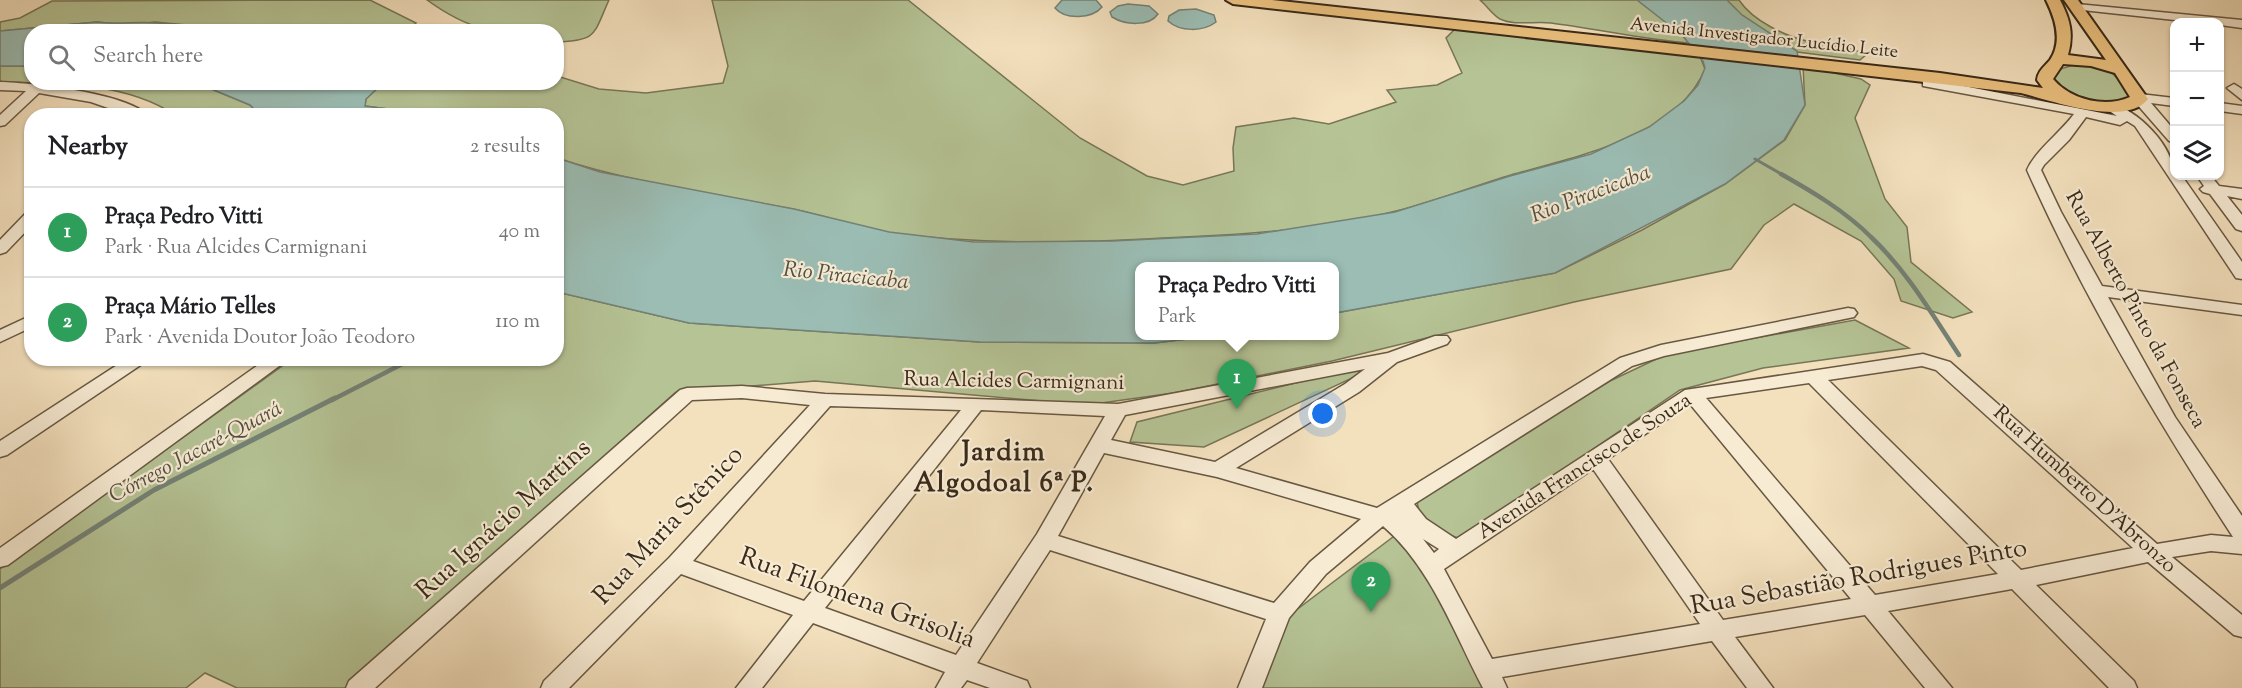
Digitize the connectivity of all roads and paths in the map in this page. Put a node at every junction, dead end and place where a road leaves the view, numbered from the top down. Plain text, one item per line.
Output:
1 (1233, 0) edge
2 (1262, 0) edge
3 (2053, 0) edge
4 (2074, 3) edge
5 (2173, 18) edge
6 (2224, 23) edge
7 (2242, 24) edge
8 (1679, 47) junction
9 (2059, 59) junction
10 (1816, 62) junction
11 (2121, 70) junction
12 (2045, 79) junction
13 (1928, 83) dead end
14 (0, 87) edge
15 (24, 88) edge
16 (35, 90) edge
17 (45, 90) edge
18 (2140, 98) junction
19 (2170, 101) edge
20 (2078, 106) junction
21 (2108, 106) junction
22 (114, 108) edge
23 (2224, 108) edge
24 (2242, 110) edge
25 (2120, 121) dead end
26 (0, 122) edge
27 (2170, 132) edge
28 (2170, 164) edge
29 (2178, 180) edge
30 (2189, 180) edge
31 (2207, 180) edge
32 (2216, 191) junction
33 (2242, 194) edge
34 (24, 224) edge
35 (2242, 226) edge
36 (0, 249) edge
37 (2242, 274) edge
38 (2097, 290) junction
39 (1848, 313) dead end
40 (2240, 313) edge
41 (24, 324) edge
42 (0, 337) edge
43 (1441, 340) dead end
44 (1392, 358) junction
45 (1923, 360) joint
46 (130, 366) edge
47 (270, 366) edge
48 (1814, 377) junction
49 (687, 394) joint
50 (1692, 394) junction
51 (825, 400) junction
52 (975, 405) junction
53 (1118, 410) junction
54 (1100, 445) junction
55 (0, 450) edge
56 (1595, 456) junction
57 (1218, 470) junction
58 (1401, 502) junction
59 (1372, 523) junction
60 (2242, 533) edge
61 (1045, 540) junction
62 (2242, 546) edge
63 (1457, 550) junction
64 (2154, 554) junction
65 (0, 559) edge
66 (676, 564) junction
67 (1431, 566) junction
68 (2016, 580) junction
69 (1870, 604) junction
70 (810, 612) junction
71 (1279, 614) junction
72 (2242, 628) edge
73 (1718, 632) junction
74 (963, 666) junction
75 (1490, 679) edge
76 (358, 688) edge
77 (553, 688) edge
78 (748, 688) edge
79 (948, 688) edge
80 (1018, 688) edge
81 (1250, 688) edge
82 (1761, 688) edge
83 (1940, 688) edge
84 (2125, 688) edge

1 - 8 main road, Avenida Investigador Lucídio Leite
2 - 8 main road, Avenida Investigador Lucídio Leite
3 - 9 main road
4 - 5 street
4 - 11 main road
6 - 7 street
8 - 10 main road, Avenida Investigador Lucídio Leite
9 - 11 main road
9 - 12 main road
10 - 12 main road, Avenida Investigador Lucídio Leite
10 - 20 main road, Avenida Investigador Lucídio Leite
11 - 18 main road
12 - 20 main road
13 - 20 street
14 - 15 street
16 - 26 street
17 - 22 street
18 - 19 street
18 - 21 main road
18 - 27 street
20 - 21 main road, Avenida Investigador Lucídio Leite
20 - 25 street
20 - 38 street, Rua Alberto Pinto da Fonseca
21 - 28 street
23 - 24 street
29 - 37 street
30 - 32 street
31 - 32 street
32 - 33 street
32 - 35 street
34 - 36 street
38 - 40 street
38 - 60 street, Rua Alberto Pinto da Fonseca
39 - 58 street
41 - 42 street
43 - 44 street, Rua Alcides Carmignani
44 - 53 street, Rua Alcides Carmignani
44 - 57 street
45 - 48 street, Avenida Francisco de Souza
45 - 64 street, Rua Humberto D'Abronzo
46 - 55 street
47 - 65 street
48 - 50 street, Avenida Francisco de Souza
48 - 68 street
49 - 51 street, Rua Alcides Carmignani
49 - 76 street, Rua Ignácio Martins
50 - 56 street, Avenida Francisco de Souza
50 - 69 street
51 - 52 street, Rua Alcides Carmignani
51 - 66 street, Rua Maria Stênico
52 - 53 street, Rua Alcides Carmignani
52 - 70 street
53 - 54 street
54 - 57 street
54 - 61 street
56 - 63 street, Avenida Francisco de Souza
56 - 73 street
57 - 59 street
58 - 59 street
58 - 63 street
59 - 67 street
59 - 71 street
61 - 71 street
61 - 74 street
62 - 64 street, Rua Sebastião Rodrigues Pinto
63 - 67 street, Avenida Francisco de Souza
64 - 68 street, Rua Sebastião Rodrigues Pinto
64 - 72 street, Rua Humberto D'Abronzo
66 - 70 street, Rua Filomena Grisolia
66 - 77 street, Rua Maria Stênico
67 - 75 street
68 - 69 street, Rua Sebastião Rodrigues Pinto
68 - 84 street
69 - 73 street, Rua Sebastião Rodrigues Pinto
69 - 83 street
70 - 74 street, Rua Filomena Grisolia
70 - 78 street
71 - 81 street
73 - 75 street, Rua Sebastião Rodrigues Pinto
73 - 82 street
74 - 79 street
74 - 80 street, Rua Filomena Grisolia

